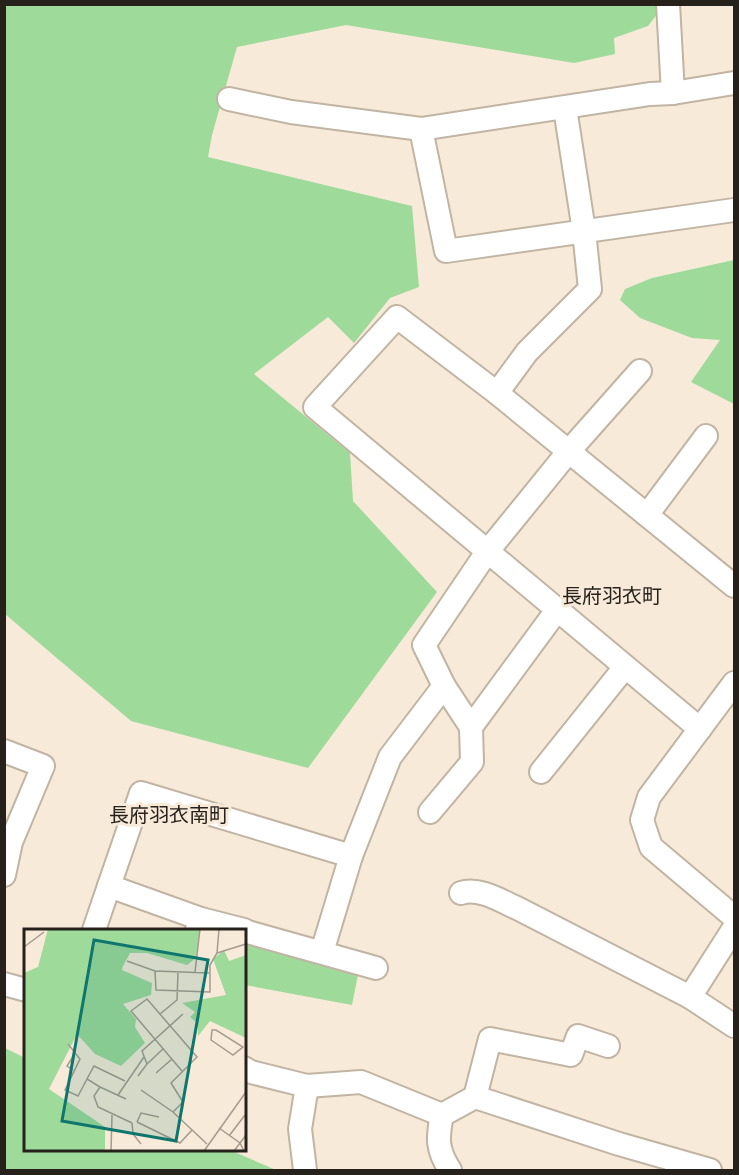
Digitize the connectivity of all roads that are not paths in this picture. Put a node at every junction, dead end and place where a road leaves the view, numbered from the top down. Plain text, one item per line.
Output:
1 (668, 4) edge
2 (735, 83) edge
3 (673, 93) junction
4 (229, 99) dead end
5 (565, 108) junction
6 (421, 129) junction
7 (735, 210) edge
8 (584, 231) junction
9 (640, 371) dead end
10 (497, 393) junction
11 (706, 436) dead end
12 (569, 451) junction
13 (647, 515) junction
14 (487, 552) junction
15 (735, 586) edge
16 (557, 610) junction
17 (625, 667) junction
18 (735, 683) edge
19 (444, 686) junction
20 (471, 727) junction
21 (700, 729) junction
22 (4, 751) edge
23 (541, 772) dead end
24 (430, 812) dead end
25 (8, 841) edge
26 (351, 856) junction
27 (4, 875) edge
28 (109, 886) junction
29 (461, 893) dead end
30 (735, 917) edge
31 (199, 925) edge
32 (735, 928) edge
33 (94, 929) edge
34 (229, 929) edge
35 (246, 932) edge
36 (322, 952) junction
37 (376, 968) dead end
38 (4, 984) edge
39 (24, 989) edge
40 (690, 997) junction
41 (735, 1026) edge
42 (608, 1046) dead end
43 (246, 1069) edge
44 (307, 1086) junction
45 (475, 1097) junction
46 (442, 1115) junction
47 (305, 1170) edge
48 (450, 1170) edge
49 (710, 1170) edge

1 - 3 street
2 - 3 street
3 - 5 street
4 - 6 street
5 - 6 street
5 - 8 street
6 - 8 street
7 - 8 street
8 - 10 street
9 - 12 street
10 - 12 street
10 - 14 street
11 - 13 street
12 - 13 street
12 - 14 street
13 - 15 street
14 - 16 street
14 - 19 street
16 - 17 street
16 - 20 street
17 - 21 street
17 - 23 street
18 - 21 street
19 - 20 street
19 - 26 street
20 - 24 street
21 - 30 street
22 - 25 street
25 - 27 street
26 - 28 street
26 - 36 street
28 - 31 street
28 - 33 street
29 - 40 street
31 - 34 street
32 - 40 street
35 - 36 street
36 - 37 street
38 - 39 street
40 - 41 street
42 - 45 street
43 - 44 street
44 - 46 street
44 - 47 street
45 - 46 street
45 - 49 street
46 - 48 street

